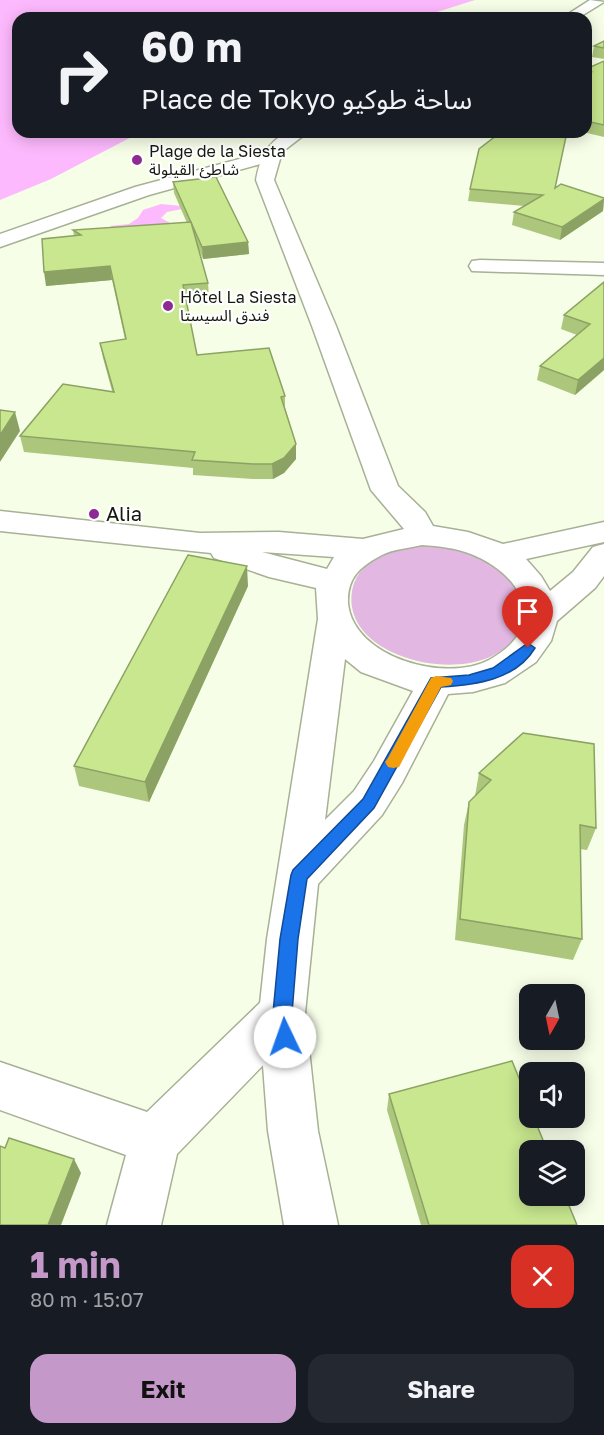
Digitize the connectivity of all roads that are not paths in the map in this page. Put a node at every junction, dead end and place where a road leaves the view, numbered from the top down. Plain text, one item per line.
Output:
1 (599, 0) edge
2 (578, 12) edge
3 (287, 138) edge
4 (269, 156) junction
5 (0, 241) edge
6 (480, 266) dead end
7 (604, 269) edge
8 (385, 490) junction
9 (0, 521) edge
10 (604, 532) edge
11 (422, 535) junction
12 (201, 543) junction
13 (372, 546) junction
14 (604, 554) edge
15 (500, 555) junction
16 (333, 581) junction
17 (541, 618) junction
18 (333, 621) junction
19 (436, 682) junction
20 (299, 875) junction
21 (282, 1013) junction
22 (0, 1086) edge
23 (155, 1140) junction
24 (134, 1225) edge
25 (311, 1225) edge

1 - 2 main road
3 - 4 main road
4 - 5 main road
4 - 8 main road
6 - 7 main road
8 - 11 main road
8 - 13 main road
9 - 12 main road
10 - 15 main road
11 - 13 main road
11 - 15 main road
12 - 13 main road
12 - 16 main road
13 - 16 main road
14 - 17 main road
15 - 17 main road
16 - 18 main road
17 - 19 main road
18 - 19 main road
18 - 20 main road
19 - 20 main road
20 - 21 main road
21 - 23 main road
21 - 25 main road
22 - 23 main road
23 - 24 main road

